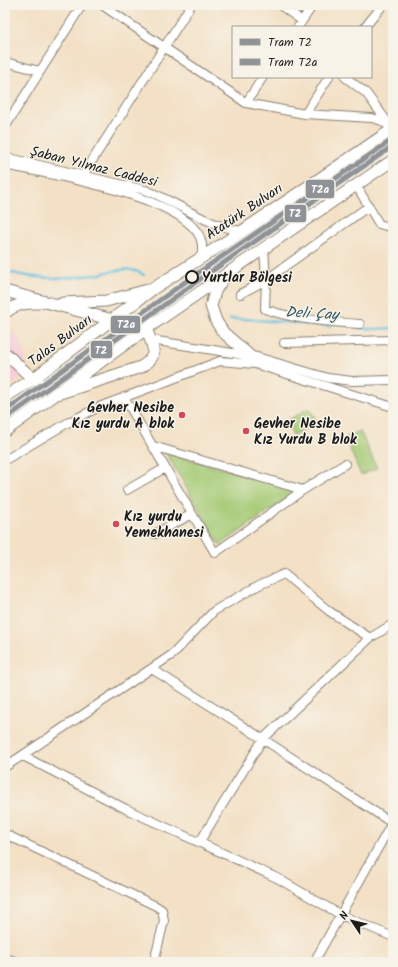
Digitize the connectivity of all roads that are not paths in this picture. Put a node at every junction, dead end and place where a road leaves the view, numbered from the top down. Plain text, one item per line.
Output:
1 (82, 5) edge
2 (102, 5) edge
3 (191, 5) edge
4 (280, 5) edge
5 (313, 5) edge
6 (383, 5) edge
7 (300, 24) edge
8 (366, 26) edge
9 (163, 48) junction
10 (5, 62) edge
11 (40, 71) junction
12 (262, 78) edge
13 (328, 78) edge
14 (346, 78) edge
15 (246, 103) junction
16 (306, 114) junction
17 (5, 127) edge
18 (393, 129) edge
19 (5, 157) edge
20 (393, 160) edge
21 (5, 165) edge
22 (82, 174) junction
23 (356, 185) junction
24 (369, 206) junction
25 (393, 228) edge
26 (242, 231) junction
27 (264, 248) junction
28 (201, 258) junction
29 (227, 274) junction
30 (266, 280) junction
31 (154, 288) junction
32 (5, 291) edge
33 (240, 294) dead end
34 (50, 304) junction
35 (5, 313) edge
36 (112, 320) junction
37 (360, 324) dead end
38 (149, 335) junction
39 (393, 340) edge
40 (284, 343) dead end
41 (6, 352) edge
42 (250, 356) junction
43 (33, 379) junction
44 (393, 380) edge
45 (57, 394) junction
46 (128, 396) junction
47 (5, 397) edge
48 (393, 407) edge
49 (5, 431) edge
50 (153, 446) junction
51 (5, 460) edge
52 (345, 464) dead end
53 (166, 468) junction
54 (127, 490) dead end
55 (303, 490) junction
56 (192, 514) junction
57 (155, 534) dead end
58 (393, 624) edge
59 (370, 638) junction
60 (152, 669) junction
61 (263, 739) junction
62 (23, 756) junction
63 (5, 767) edge
64 (5, 834) edge
65 (199, 844) junction
66 (341, 915) junction
67 (393, 937) edge
68 (5, 958) edge
69 (18, 962) edge
70 (154, 962) edge
71 (314, 962) edge

1 - 11 street
2 - 9 street
3 - 9 street
4 - 7 street
5 - 7 street
6 - 8 street
9 - 15 street
9 - 22 street
10 - 11 street
11 - 17 street
12 - 15 street
13 - 16 street
14 - 18 street
15 - 16 street
16 - 18 street
18 - 26 main road, Atatürk Bulvarı
19 - 22 street, Şaban Yılmaz Caddesi
20 - 23 main road
21 - 28 street, Şaban Yılmaz Caddesi
22 - 26 street, Şaban Yılmaz Caddesi
23 - 24 street
23 - 27 main road
24 - 25 street
24 - 30 street
26 - 28 main road, Atatürk Bulvarı
27 - 29 main road
27 - 30 street
28 - 31 main road, Atatürk Bulvarı
29 - 38 main road
29 - 42 main road
30 - 33 street
30 - 37 street
31 - 34 main road
31 - 36 main road, Atatürk Bulvarı
32 - 34 main road
34 - 35 main road
34 - 36 main road
36 - 38 main road
36 - 43 main road, Talas Bulvarı
38 - 42 street
38 - 45 main road
38 - 45 main road
39 - 40 street
41 - 43 main road
42 - 44 street
43 - 45 main road
43 - 47 main road, Talas Bulvarı
45 - 49 main road
46 - 48 street
46 - 50 street
46 - 51 street
50 - 53 street
50 - 55 street
52 - 55 street
53 - 54 street
53 - 56 street
55 - 56 street
56 - 57 street
58 - 59 street
59 - 60 street
59 - 61 street
60 - 61 street
60 - 62 street
61 - 65 street
61 - 66 street
62 - 63 street
62 - 65 street
64 - 70 street
65 - 66 street
66 - 67 street
66 - 71 street
68 - 69 street

